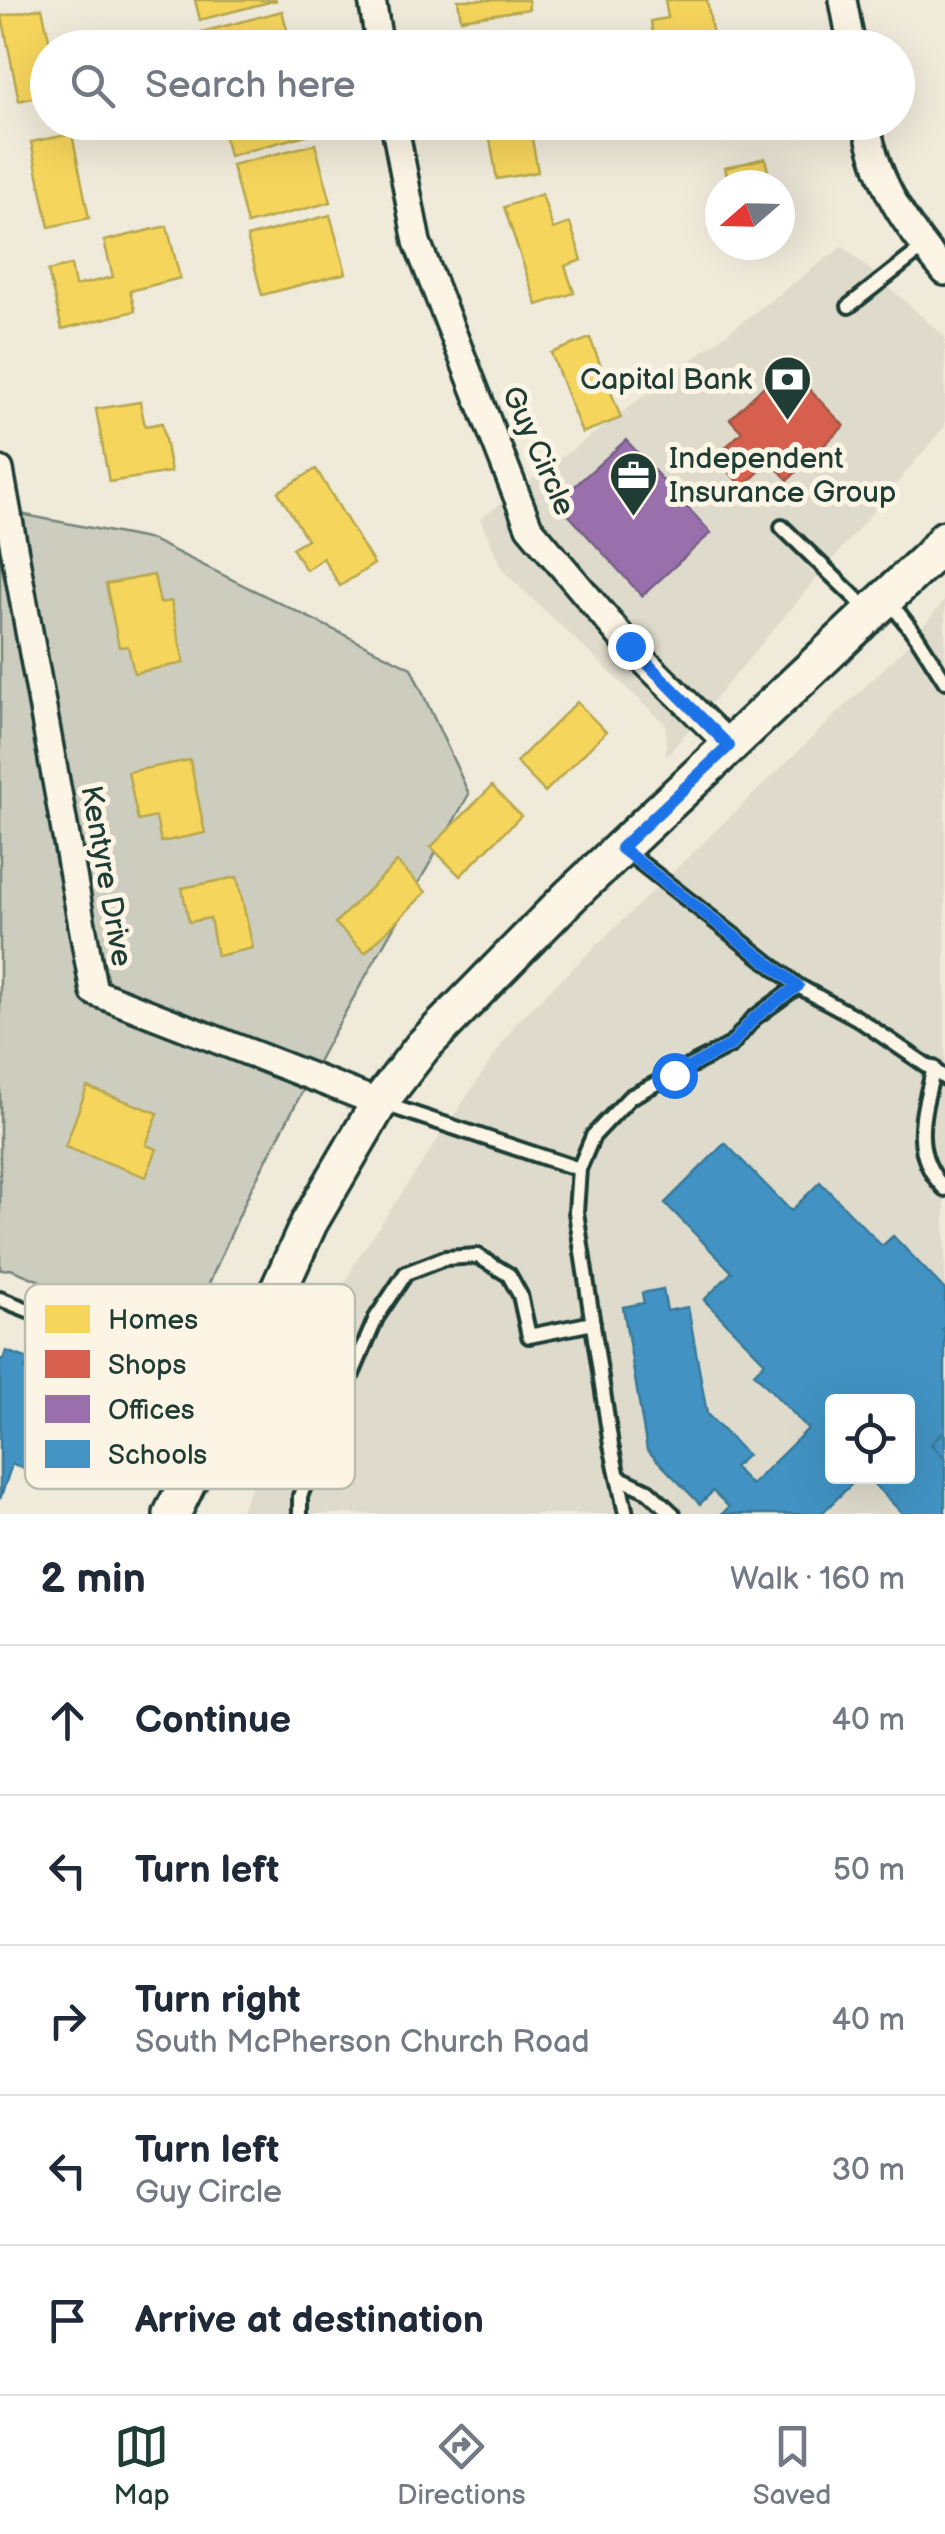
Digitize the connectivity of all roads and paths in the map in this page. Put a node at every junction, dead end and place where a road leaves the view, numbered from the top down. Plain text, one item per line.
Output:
1 (372, 0) edge
2 (843, 0) edge
3 (377, 30) edge
4 (849, 30) edge
5 (397, 140) edge
6 (869, 140) edge
7 (924, 247) junction
8 (945, 272) edge
9 (849, 306) dead end
10 (0, 470) edge
11 (782, 526) dead end
12 (945, 538) edge
13 (878, 605) junction
14 (945, 681) edge
15 (729, 746) junction
16 (621, 848) junction
17 (798, 986) junction
18 (939, 1073) edge
19 (379, 1103) junction
20 (579, 1169) junction
21 (945, 1189) edge
22 (282, 1284) edge
23 (0, 1298) edge
24 (25, 1308) edge
25 (593, 1323) junction
26 (355, 1367) edge
27 (618, 1477) junction
28 (184, 1489) edge
29 (303, 1489) edge
30 (172, 1514) edge
31 (300, 1514) edge
32 (626, 1514) edge
33 (674, 1514) edge

1 - 3 street
2 - 4 street
5 - 15 street, Guy Circle
6 - 7 street
7 - 8 street
7 - 9 lane
10 - 19 street, Kentyre Drive
11 - 13 lane
12 - 13 main road
13 - 14 lane
13 - 15 main road
15 - 16 main road
16 - 17 lane
16 - 19 main road
17 - 18 lane
17 - 20 lane
18 - 21 lane
19 - 20 lane
19 - 22 main road
20 - 25 lane
23 - 24 lane
25 - 26 lane
25 - 27 lane
27 - 32 lane
27 - 33 lane
28 - 30 main road
29 - 31 lane

